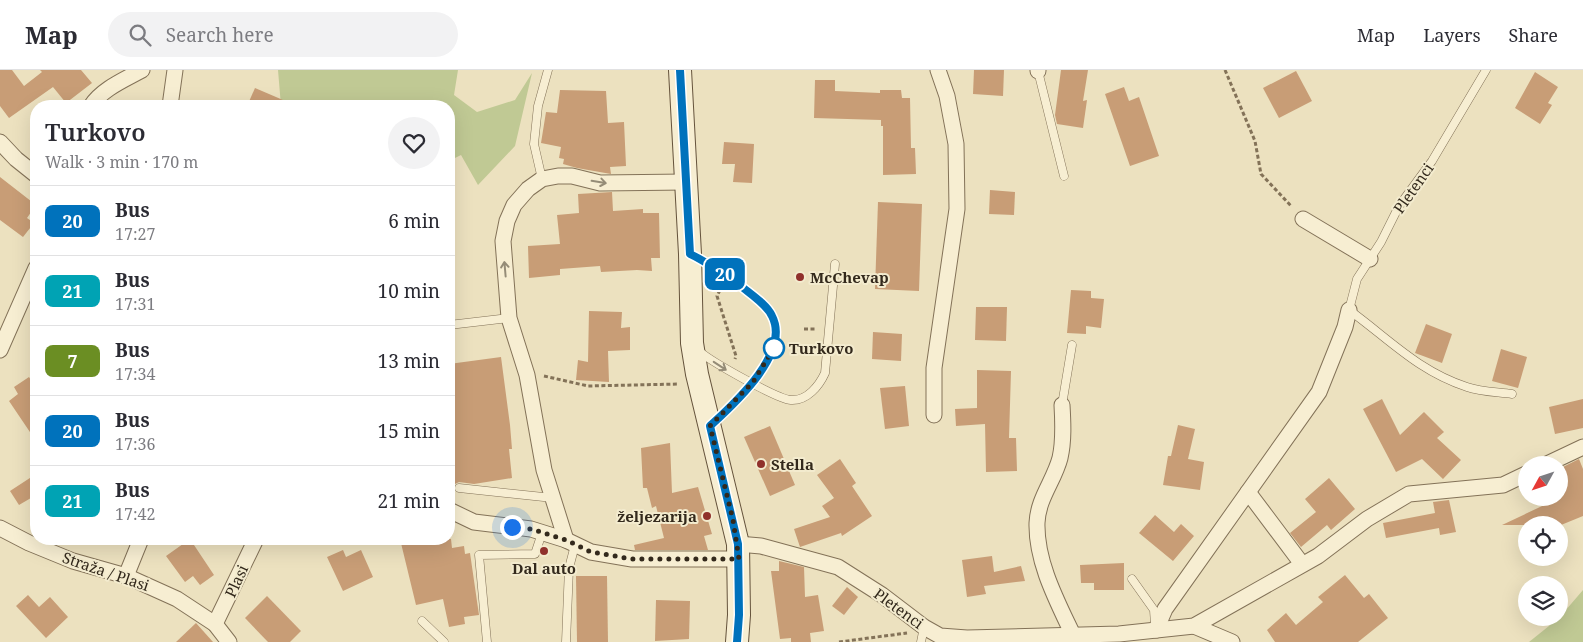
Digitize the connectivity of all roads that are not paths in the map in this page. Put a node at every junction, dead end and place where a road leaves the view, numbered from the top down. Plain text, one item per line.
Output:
1 (142, 70) edge
2 (175, 70) edge
3 (548, 70) edge
4 (680, 70) edge
5 (938, 70) edge
6 (1038, 70) edge
7 (1486, 70) edge
8 (96, 100) edge
9 (171, 100) edge
10 (0, 142) edge
11 (30, 170) edge
12 (1064, 176) dead end
13 (542, 179) junction
14 (686, 182) junction
15 (1303, 218) road end
16 (690, 254) junction
17 (1370, 259) junction
18 (835, 264) dead end
19 (30, 282) edge
20 (1349, 310) junction
21 (510, 318) junction
22 (455, 324) edge
23 (692, 343) junction
24 (1072, 345) dead end
25 (0, 350) edge
26 (753, 382) junction
27 (1512, 394) dead end
28 (1062, 405) joint
29 (934, 415) dead end
30 (710, 426) junction
31 (1583, 447) edge
32 (1564, 456) edge
33 (1518, 478) edge
34 (459, 488) dead end
35 (1248, 492) junction
36 (553, 498) junction
37 (455, 513) edge
38 (0, 528) edge
39 (542, 533) junction
40 (571, 542) junction
41 (30, 543) edge
42 (34, 545) edge
43 (139, 545) edge
44 (253, 545) edge
45 (738, 552) junction
46 (1302, 564) junction
47 (126, 576) junction
48 (1132, 579) dead end
49 (422, 621) dead end
50 (215, 624) junction
51 (1194, 626) junction
52 (1156, 630) junction
53 (923, 635) edge
54 (1073, 635) junction
55 (1117, 638) edge
56 (229, 642) edge
57 (444, 642) edge
58 (487, 642) edge
59 (566, 642) edge
60 (737, 642) edge
61 (1232, 642) edge

1 - 8 street
2 - 9 street
3 - 13 lane
4 - 14 main road
5 - 29 street
6 - 12 lane
7 - 17 lane, Pletenci
10 - 11 street
13 -> 14 street
21 -> 13 street
14 - 16 main road
15 - 17 street
16 - 23 main road
16 - 26 lane
17 - 20 lane, Pletenci
18 - 26 lane
19 - 25 street
20 - 27 lane
20 - 35 street, Pletenci
21 - 22 lane
21 - 36 street
23 -> 26 lane
23 - 30 main road
24 - 28 lane
26 - 30 lane
28 - 54 street
30 - 45 main road
31 - 32 street
33 - 46 street, Pletenci
34 - 36 lane
35 - 46 street
35 - 52 street, Pletenci
36 - 40 street
37 - 39 street, Pletenci
38 - 41 street, Straža / Plasi
39 - 40 street, Pletenci
39 - 58 lane
40 - 45 street, Pletenci
40 - 59 lane
42 - 47 street, Straža / Plasi
43 - 47 street
44 - 50 street, Plasi
45 - 53 street, Pletenci
45 - 60 main road
46 - 51 street, Pletenci
47 - 50 street, Straža / Plasi
48 - 52 lane
49 - 57 lane
50 - 56 street, Straža / Plasi
51 - 52 street, Pletenci
51 - 61 street, Pletenci
52 - 55 street, Pletenci
53 - 54 street, Pletenci
54 - 55 street, Pletenci

